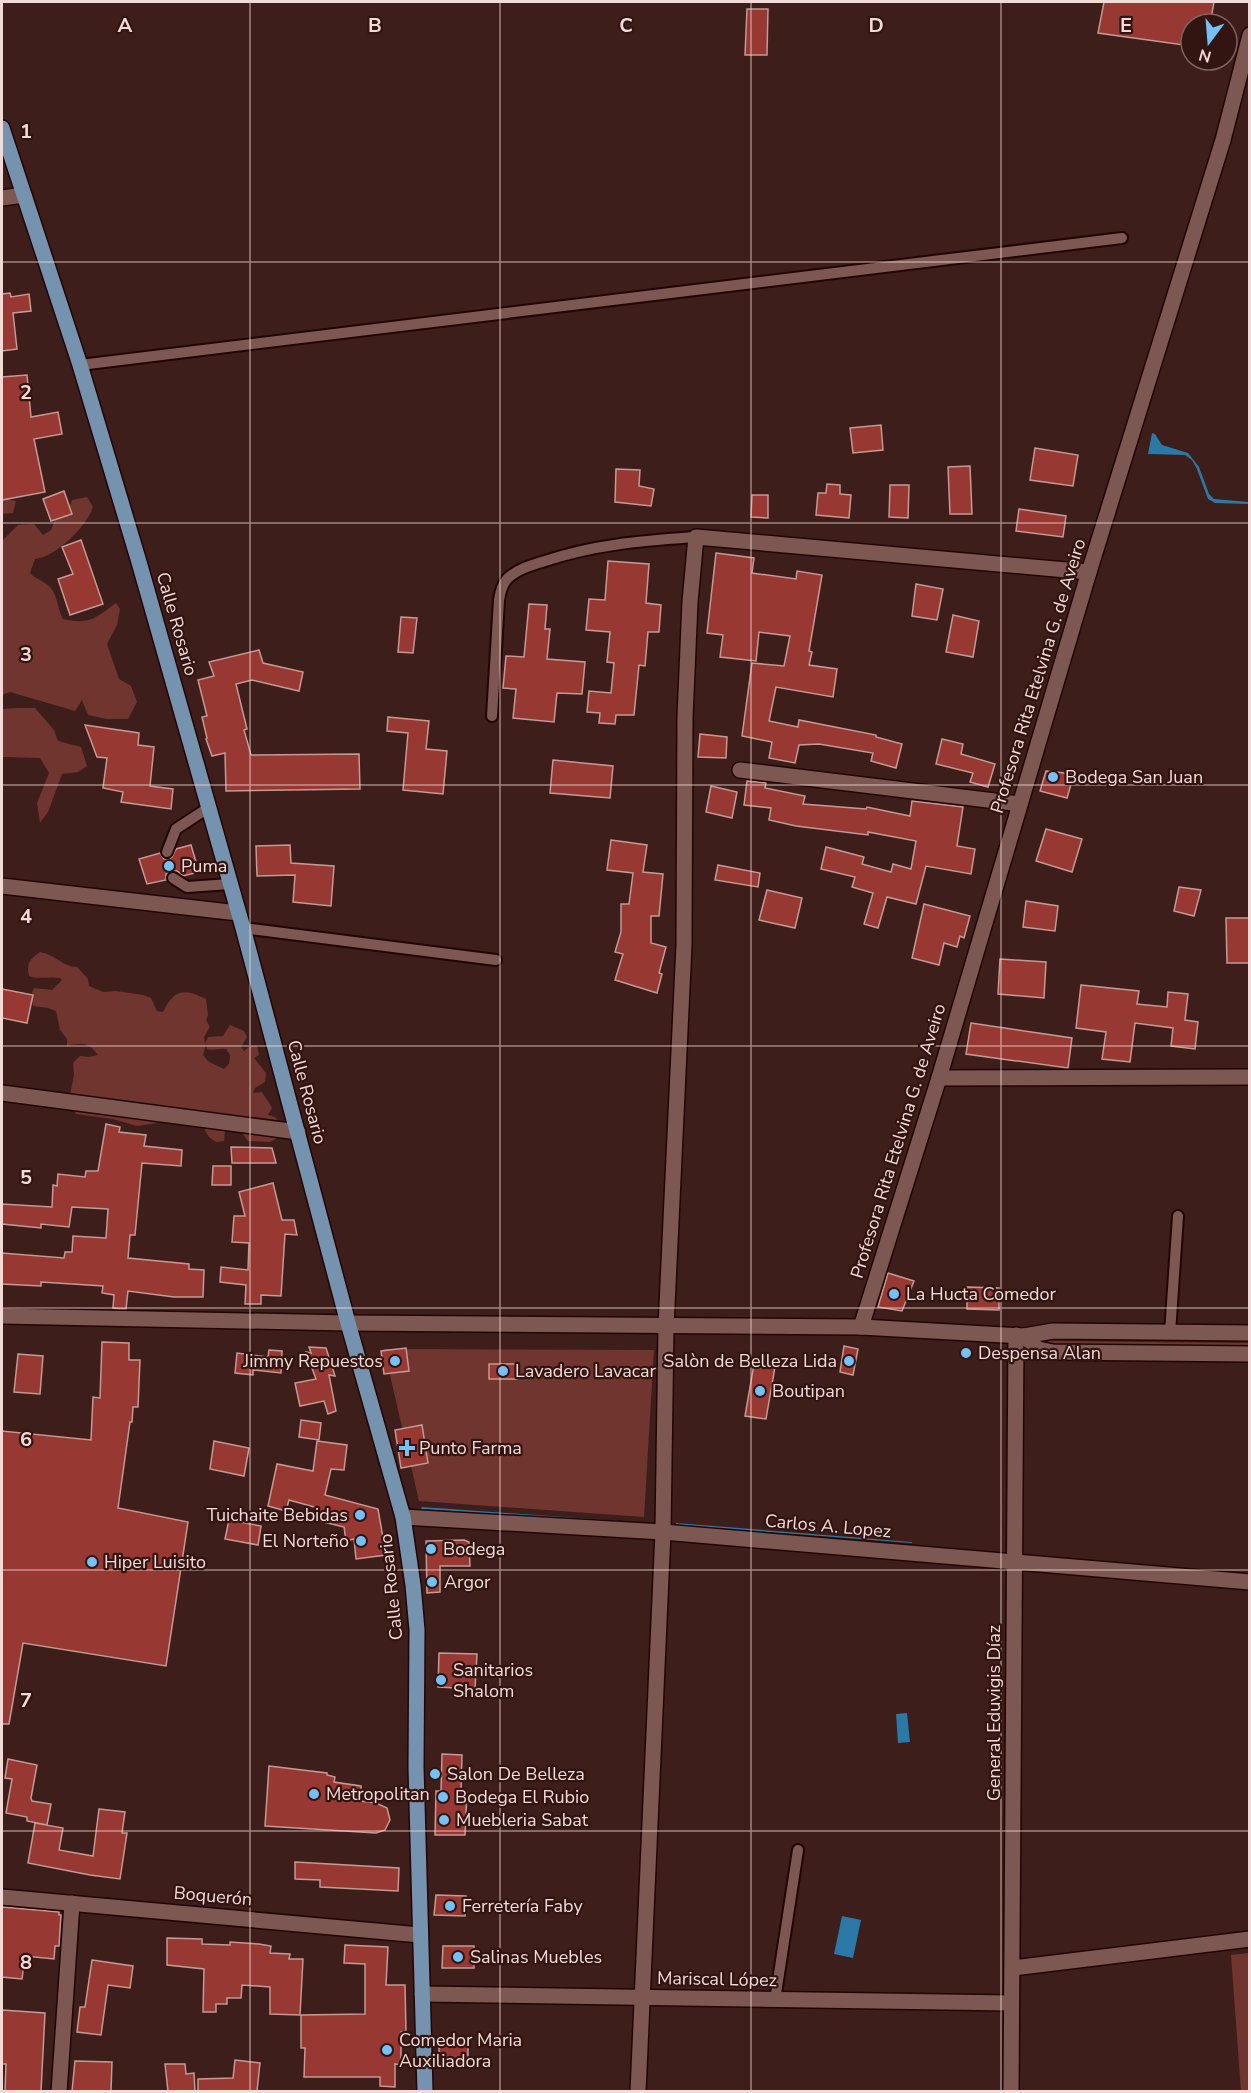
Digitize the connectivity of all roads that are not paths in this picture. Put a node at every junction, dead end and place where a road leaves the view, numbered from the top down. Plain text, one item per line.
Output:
1 (1250, 35) edge
2 (2, 128) edge
3 (24, 195) junction
4 (2, 198) edge
5 (1122, 238) dead end
6 (80, 365) junction
7 (696, 537) junction
8 (1089, 573) junction
9 (492, 716) dead end
10 (740, 770) dead end
11 (1020, 804) junction
12 (208, 808) junction
13 (167, 852) dead end
14 (173, 878) dead end
15 (230, 884) junction
16 (2, 886) edge
17 (238, 913) junction
18 (243, 928) junction
19 (496, 960) dead end
20 (1250, 1077) edge
21 (939, 1078) junction
22 (2, 1093) edge
23 (298, 1132) junction
24 (1178, 1216) dead end
25 (2, 1316) edge
26 (348, 1323) junction
27 (666, 1327) junction
28 (861, 1327) junction
29 (1170, 1333) junction
30 (1250, 1333) edge
31 (1020, 1336) junction
32 (1250, 1354) edge
33 (403, 1517) junction
34 (663, 1532) junction
35 (1015, 1562) junction
36 (1250, 1582) edge
37 (798, 1850) dead end
38 (2, 1897) edge
39 (72, 1903) junction
40 (420, 1935) junction
41 (1250, 1939) edge
42 (1012, 1968) junction
43 (422, 1994) junction
44 (642, 1998) junction
45 (775, 2000) junction
46 (1011, 2003) junction
47 (60, 2091) edge
48 (424, 2091) edge
49 (638, 2091) edge
50 (1011, 2091) edge

1 - 8 street, Profesora Rita Etelvina G. de Aveiro
2 - 3 main road, Calle Rosario
3 - 4 street
3 - 6 main road, Calle Rosario
5 - 6 lane
6 - 12 main road, Calle Rosario
7 - 8 street
7 - 9 lane
7 - 27 street
8 - 11 street, Profesora Rita Etelvina G. de Aveiro
10 - 11 street
11 - 21 street, Profesora Rita Etelvina G. de Aveiro
12 - 13 lane
12 - 15 main road, Calle Rosario
14 - 15 lane
15 - 17 main road, Calle Rosario
16 - 17 street
17 - 18 main road, Calle Rosario
18 - 19 lane
18 - 23 main road, Calle Rosario
20 - 21 street
21 - 28 street, Profesora Rita Etelvina G. de Aveiro
22 - 23 street
23 - 26 main road, Calle Rosario
24 - 29 lane
25 - 26 street
26 - 27 street
26 - 33 main road, Calle Rosario
27 - 28 street
27 - 34 street
28 - 31 street
29 - 30 street
29 - 31 street
31 - 32 street
31 - 35 street, General Eduvigis Díaz
33 - 34 street, Carlos A. Lopez
33 - 40 main road, Calle Rosario
34 - 35 street, Carlos A. Lopez
34 - 44 street
35 - 36 street, Carlos A. Lopez
35 - 42 street, General Eduvigis Díaz
37 - 45 lane
38 - 39 street, Boquerón
39 - 40 street, Boquerón
39 - 47 street
40 - 43 main road, Calle Rosario
41 - 42 street
42 - 46 street, General Eduvigis Díaz
43 - 44 street, Mariscal López
43 - 48 main road, Calle Rosario
44 - 45 street, Mariscal López
44 - 49 street
45 - 46 street, Mariscal López
46 - 50 street, General Eduvigis Díaz

